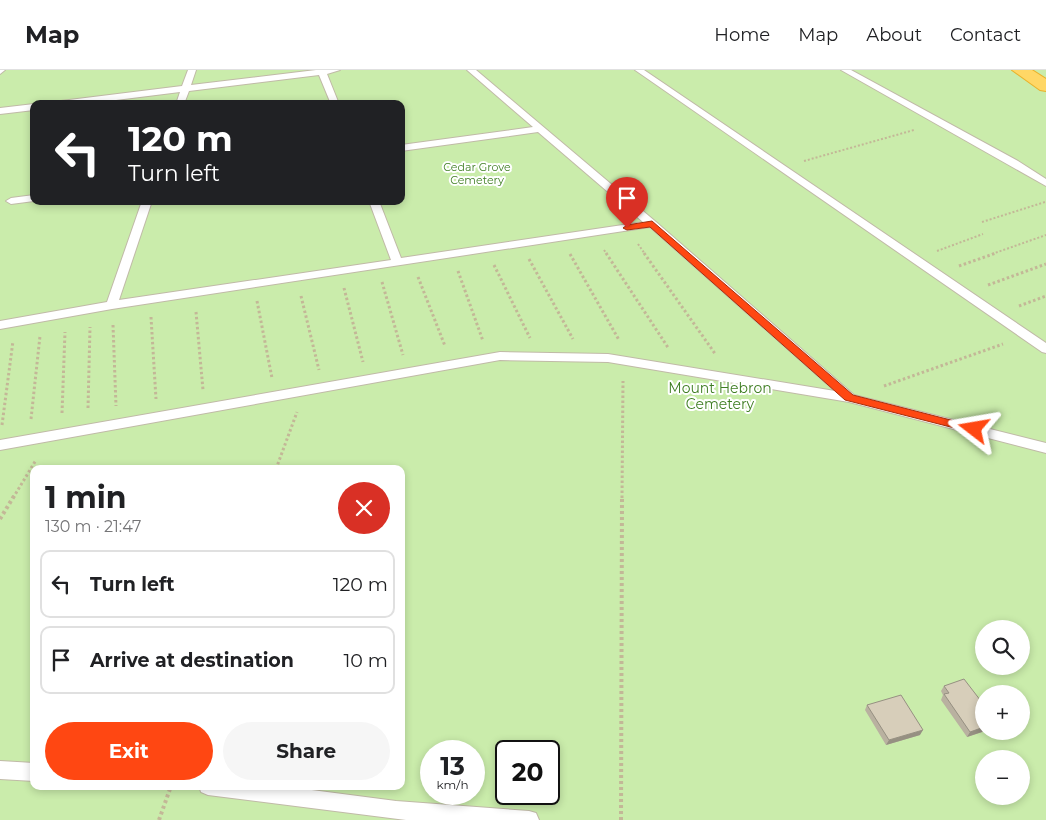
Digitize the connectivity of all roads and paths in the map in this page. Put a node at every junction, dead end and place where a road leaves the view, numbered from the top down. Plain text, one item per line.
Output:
1 (192, 70) edge
2 (336, 70) edge
3 (472, 70) edge
4 (640, 70) edge
5 (845, 70) edge
6 (1020, 70) edge
7 (322, 72) junction
8 (1046, 86) edge
9 (185, 90) junction
10 (96, 100) edge
11 (181, 100) edge
12 (333, 100) edge
13 (30, 107) edge
14 (0, 111) edge
15 (941, 122) junction
16 (541, 129) junction
17 (405, 147) edge
18 (782, 168) junction
19 (1046, 183) edge
20 (30, 199) edge
21 (11, 201) dead end
22 (1046, 202) edge
23 (146, 205) edge
24 (376, 205) edge
25 (982, 222) dead end
26 (652, 224) junction
27 (627, 228) junction
28 (592, 233) junction
29 (983, 234) dead end
30 (1046, 235) edge
31 (560, 238) junction
32 (520, 244) junction
33 (486, 249) junction
34 (451, 254) junction
35 (915, 259) junction
36 (411, 260) junction
37 (397, 262) junction
38 (1046, 264) edge
39 (377, 265) junction
40 (339, 271) junction
41 (937, 274) junction
42 (296, 278) junction
43 (254, 284) junction
44 (194, 293) junction
45 (965, 293) junction
46 (150, 300) junction
47 (112, 306) junction
48 (91, 309) junction
49 (66, 314) junction
50 (42, 317) junction
51 (15, 322) junction
52 (0, 325) edge
53 (1027, 336) junction
54 (1046, 349) edge
55 (539, 357) junction
56 (583, 357) junction
57 (490, 358) junction
58 (628, 361) junction
59 (452, 364) junction
60 (683, 370) junction
61 (409, 372) junction
62 (732, 378) junction
63 (368, 379) junction
64 (323, 387) junction
65 (305, 390) junction
66 (275, 396) junction
67 (849, 398) junction
68 (205, 408) junction
69 (157, 417) junction
70 (117, 424) junction
71 (88, 429) junction
72 (1, 430) dead end
73 (56, 435) junction
74 (28, 440) junction
75 (0, 445) edge
76 (1046, 448) edge
77 (36, 465) edge
78 (277, 465) edge
79 (30, 474) edge
80 (0, 519) edge
81 (0, 770) edge
82 (30, 772) edge
83 (170, 790) edge
84 (239, 790) edge
85 (159, 820) edge
86 (529, 820) edge
87 (620, 820) edge

1 - 9 lane
2 - 7 lane
3 - 16 lane
4 - 18 lane
5 - 15 lane
6 - 8 highway
7 - 9 lane
7 - 12 lane
9 - 10 lane
9 - 11 lane
13 - 14 lane
15 - 18 path
15 - 19 lane
16 - 17 lane
16 - 26 lane
18 - 35 lane
20 - 21 lane
22 - 25 path
23 - 47 lane
24 - 37 lane
26 - 27 lane
26 - 67 lane
27 - 28 lane
27 - 62 path
28 - 31 lane
28 - 60 path
29 - 35 path
30 - 41 path
31 - 32 lane
31 - 58 path
32 - 33 lane
32 - 56 path
33 - 34 lane
33 - 55 path
34 - 36 lane
34 - 57 path
35 - 41 lane
36 - 37 lane
36 - 59 path
37 - 39 lane
38 - 45 path
39 - 40 lane
39 - 61 path
40 - 42 lane
40 - 63 path
41 - 45 lane
42 - 43 lane
42 - 64 path
43 - 44 lane
43 - 66 path
44 - 46 lane
44 - 68 path
45 - 53 lane
46 - 47 lane
46 - 69 path
47 - 48 lane
47 - 70 path
48 - 49 lane
48 - 71 path
49 - 50 lane
49 - 73 path
50 - 51 lane
50 - 74 path
51 - 52 lane
51 - 72 path
53 - 54 lane
53 - 67 path
55 - 56 lane
55 - 57 lane
56 - 58 lane
57 - 59 lane
58 - 60 lane
58 - 87 path
59 - 61 lane
60 - 62 lane
61 - 63 lane
62 - 67 lane
63 - 64 lane
64 - 65 lane
65 - 66 lane
65 - 78 path
66 - 68 lane
67 - 76 lane
68 - 69 lane
69 - 70 lane
70 - 71 lane
71 - 73 lane
73 - 74 lane
73 - 77 path
74 - 75 lane
79 - 80 path
81 - 82 lane
83 - 85 path
84 - 86 lane

